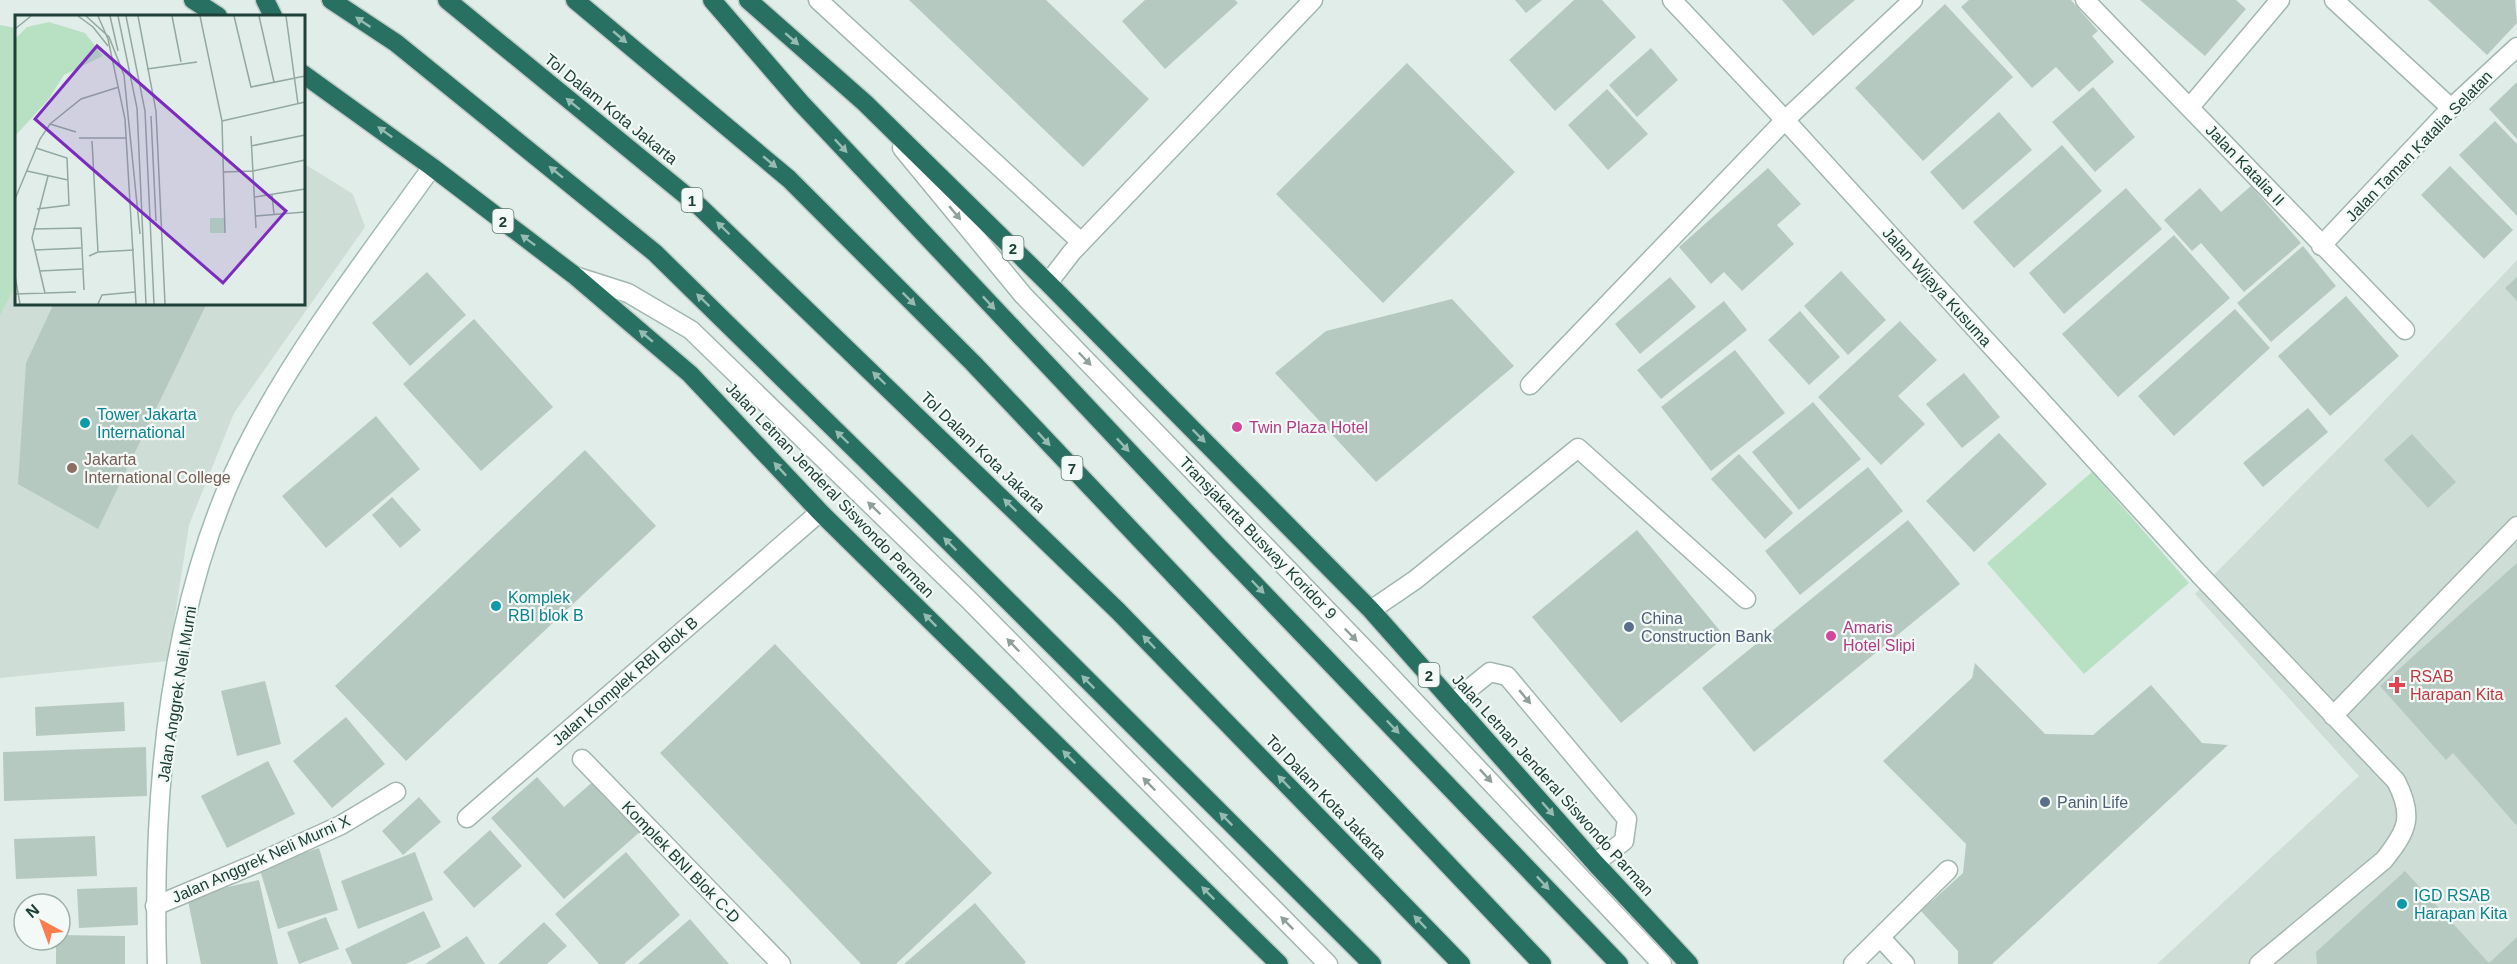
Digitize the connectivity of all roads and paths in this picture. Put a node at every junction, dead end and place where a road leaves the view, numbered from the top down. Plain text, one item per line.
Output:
1 (193, 0) edge
2 (265, 0) edge
3 (331, 0) edge
4 (447, 0) edge
5 (575, 0) edge
6 (712, 0) edge
7 (748, 0) edge
8 (818, 0) edge
9 (1313, 0) edge
10 (1672, 0) edge
11 (1913, 0) edge
12 (2085, 0) edge
13 (2280, 0) edge
14 (2334, 0) edge
15 (216, 15) edge
16 (272, 15) edge
17 (2517, 47) edge
18 (310, 79) edge
19 (865, 103) junction
20 (2190, 107) junction
21 (2451, 108) junction
22 (1785, 120) junction
23 (432, 167) junction
24 (1081, 242) junction
25 (2321, 246) junction
26 (574, 275) junction
27 (1048, 283) junction
28 (2405, 330) dead end
29 (1530, 385) dead end
30 (820, 512) junction
31 (2517, 526) edge
32 (1746, 599) dead end
33 (1371, 610) junction
34 (1453, 702) junction
35 (2333, 716) junction
36 (582, 759) dead end
37 (396, 792) dead end
38 (467, 818) dead end
39 (1595, 863) junction
40 (1948, 870) dead end
41 (155, 906) junction
42 (1880, 937) junction
43 (157, 964) edge
44 (781, 964) edge
45 (1280, 964) edge
46 (1328, 964) edge
47 (1372, 964) edge
48 (1461, 964) edge
49 (1542, 964) edge
50 (1619, 964) edge
51 (1662, 964) edge
52 (1689, 964) edge
53 (1853, 964) edge
54 (1905, 964) edge
55 (2259, 964) edge

1 - 15 highway
2 - 16 highway
47 -> 3 highway
48 -> 4 highway, Tol Dalam Kota Jakarta / 1
5 -> 49 highway, 7
6 -> 50 highway
7 -> 19 highway, Jalan Letnan Jenderal Siswondo Parman / 2
8 - 24 street
9 - 24 street
10 - 22 street, Jalan Wijaya Kusuma
11 - 22 street
12 - 20 street, Jalan Katalia II
13 - 20 street
14 - 21 street
17 - 21 street, Jalan Taman Katalia Selatan
23 -> 18 highway, Jalan Letnan Jenderal Siswondo Parman / 2
19 - 27 highway, Jalan Letnan Jenderal Siswondo Parman / 2
19 -> 51 street, Transjakarta Busway Koridor 9
20 - 25 street, Jalan Katalia II
21 - 25 street, Jalan Taman Katalia Selatan
22 - 29 street
22 - 35 street, Jalan Wijaya Kusuma
26 -> 23 highway, Jalan Letnan Jenderal Siswondo Parman / 2
23 - 41 street, Jalan Anggrek Neli Murni
24 - 27 street
25 - 28 street, Jalan Katalia II
30 -> 26 highway, Jalan Letnan Jenderal Siswondo Parman / 2
46 -> 26 street
27 -> 33 highway, Jalan Letnan Jenderal Siswondo Parman / 2
30 - 38 street, Jalan Komplek RBI Blok B
45 -> 30 highway, Jalan Letnan Jenderal Siswondo Parman / 2
31 - 35 street
32 - 33 street
33 - 34 highway, Jalan Letnan Jenderal Siswondo Parman / 2
34 -> 39 highway, Jalan Letnan Jenderal Siswondo Parman / 2
34 -> 39 street
35 - 55 street, Jalan Wijaya Kusuma
36 - 44 street, Komplek BNI Blok C-D
37 - 41 street, Jalan Anggrek Neli Murni X
39 - 52 highway, Jalan Letnan Jenderal Siswondo Parman / 2
40 - 42 street
41 - 43 street, Jalan Anggrek Neli Murni
42 - 53 street
42 - 54 street

